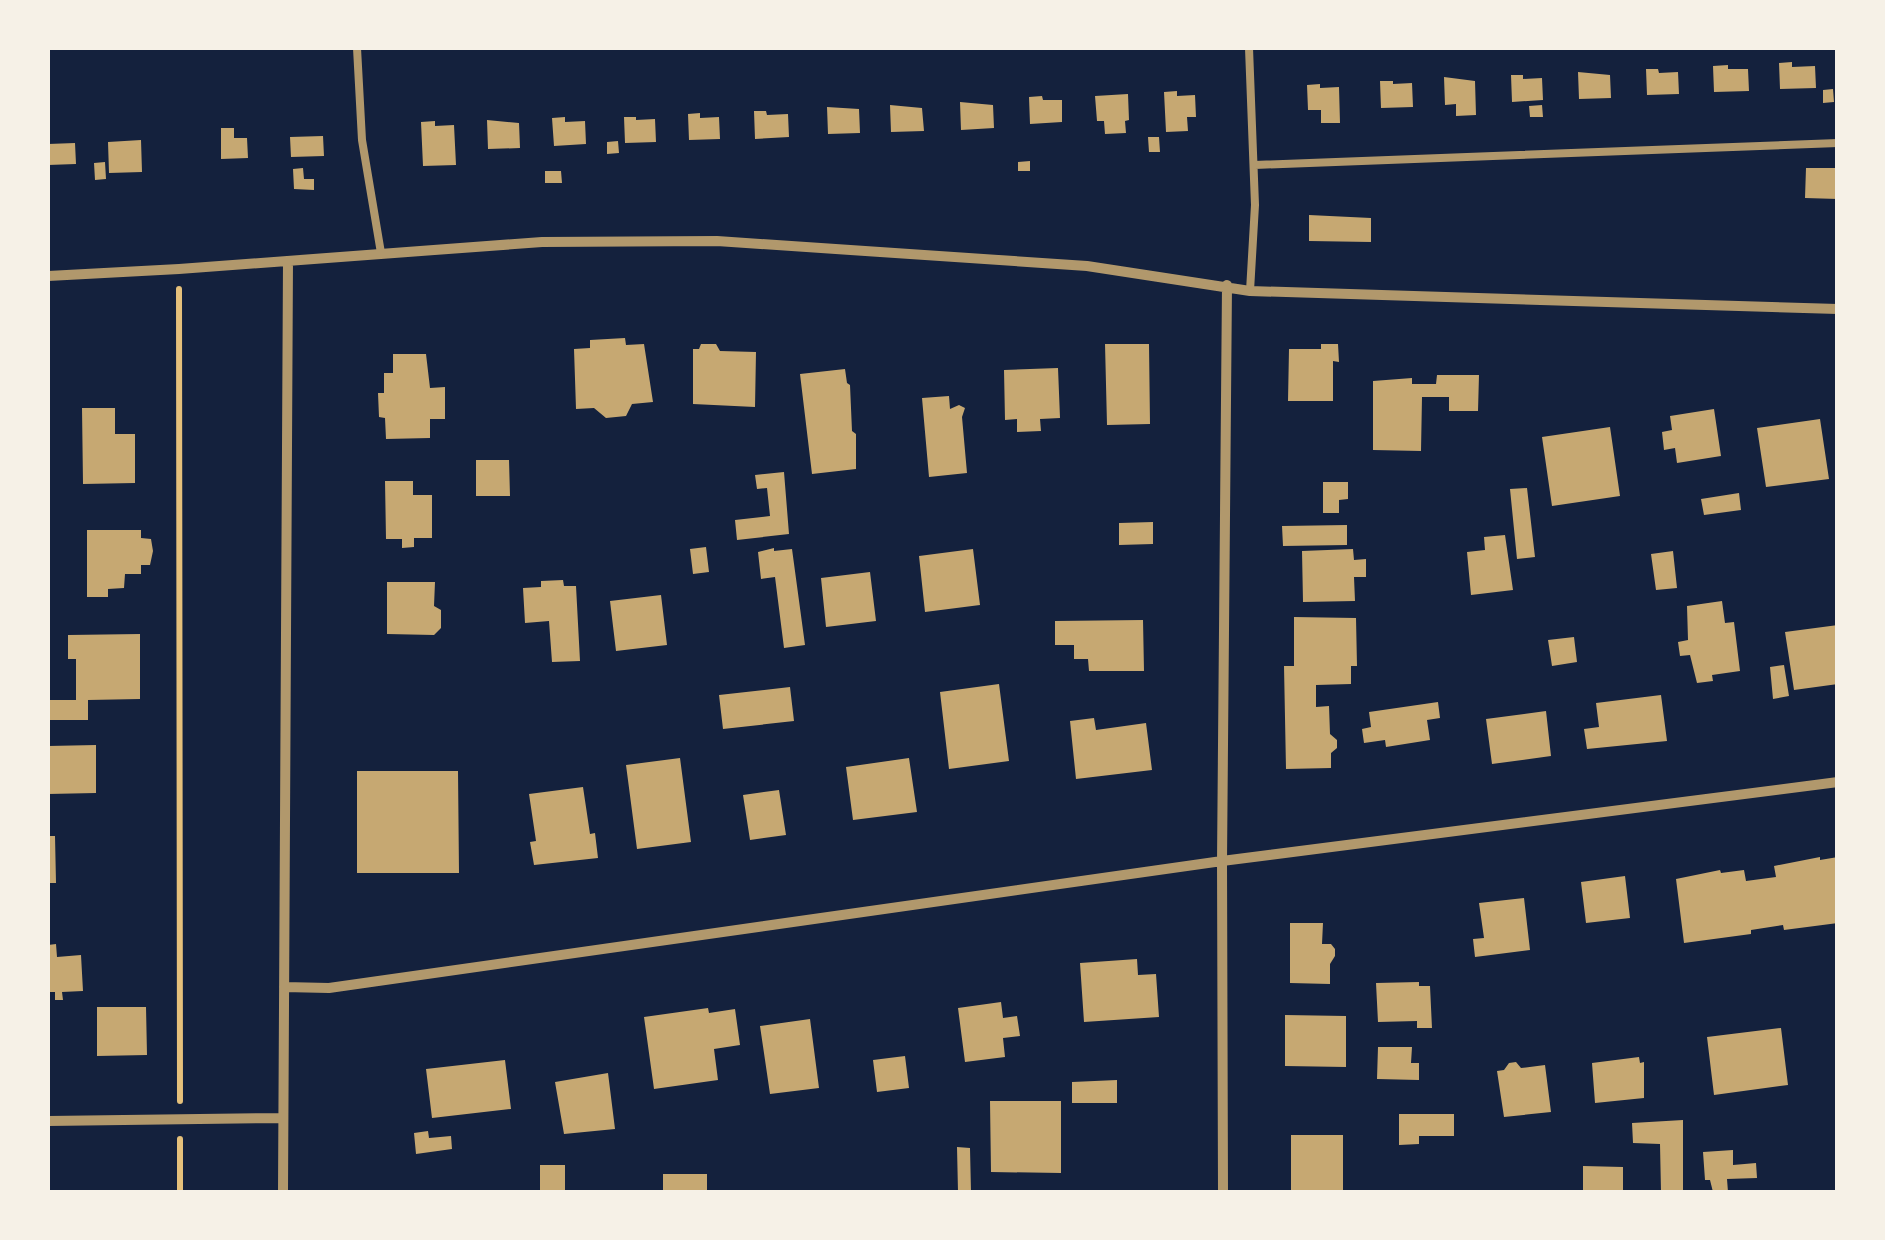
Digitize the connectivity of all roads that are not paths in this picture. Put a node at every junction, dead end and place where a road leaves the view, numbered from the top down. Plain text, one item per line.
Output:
1 (357, 48) edge
2 (1249, 48) edge
3 (1838, 143) edge
4 (1255, 165) junction
5 (381, 253) junction
6 (288, 261) junction
7 (48, 276) edge
8 (1227, 285) junction
9 (1250, 290) junction
10 (1838, 309) edge
11 (1838, 782) edge
12 (1222, 861) junction
13 (284, 987) junction
14 (282, 1118) junction
15 (48, 1121) edge
16 (282, 1192) edge
17 (1224, 1192) edge

1 - 5 lane
2 - 4 lane
3 - 4 lane
4 - 9 lane
5 - 6 street
5 - 8 street
6 - 7 street
6 - 13 street
8 - 9 street
8 - 12 street
9 - 10 street
11 - 12 street
12 - 13 street
12 - 17 street
13 - 14 street
14 - 15 street
14 - 16 street

